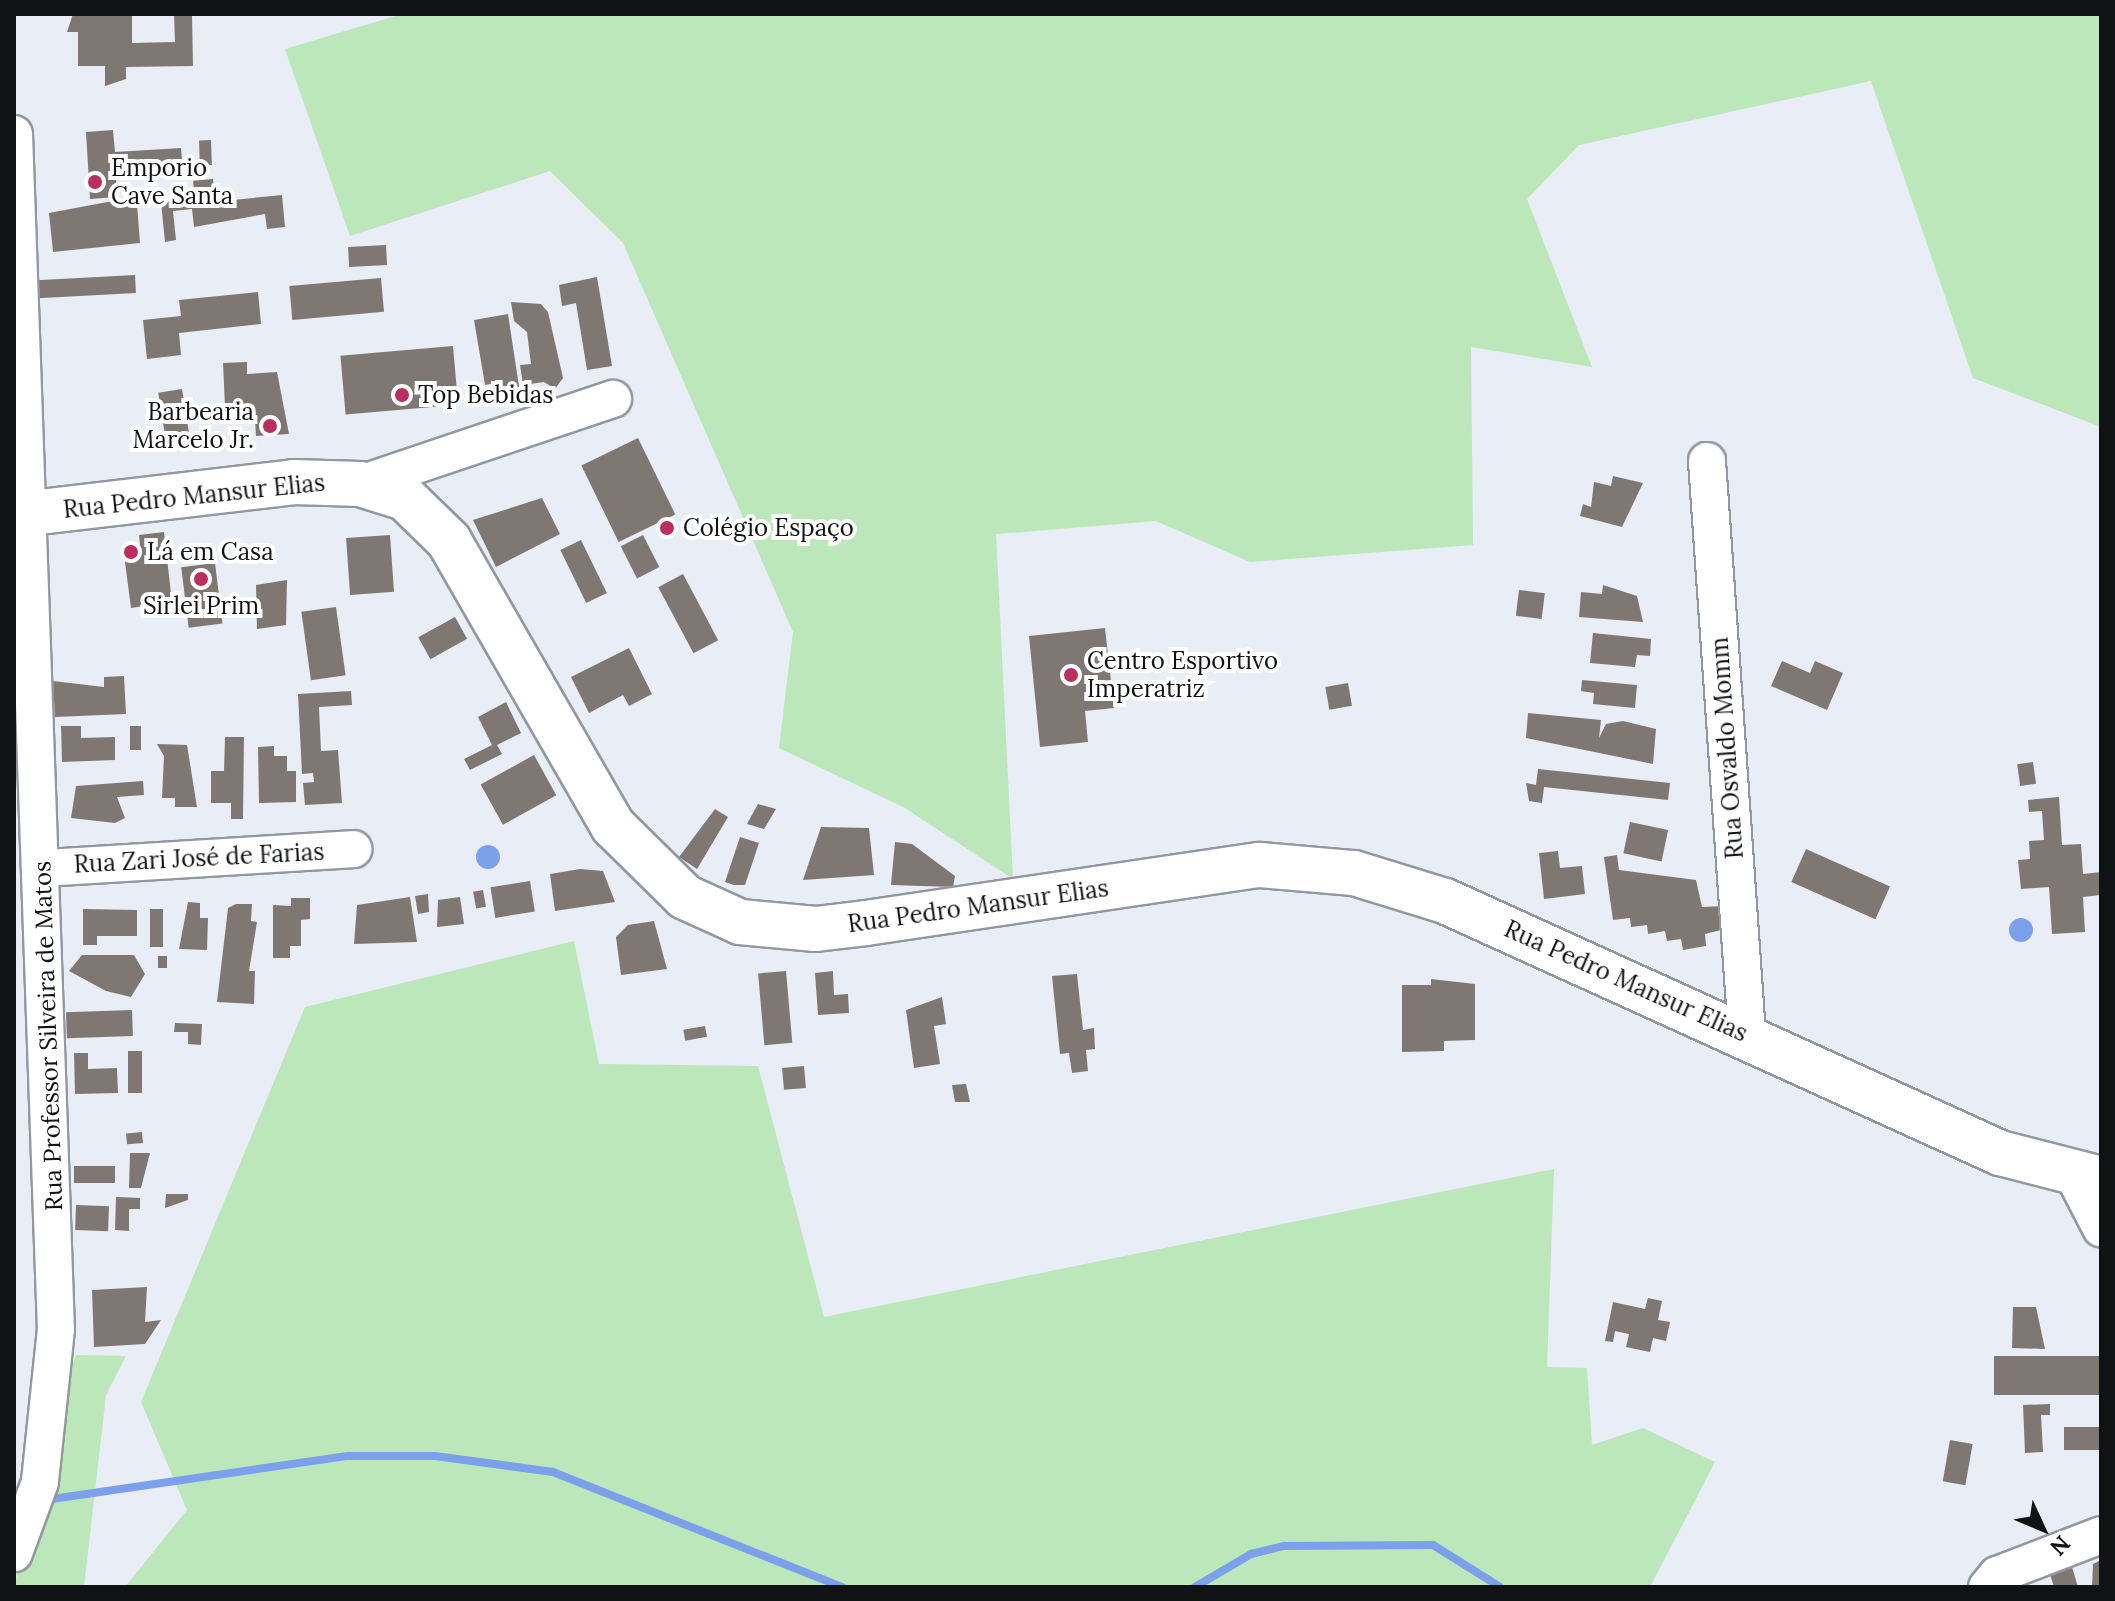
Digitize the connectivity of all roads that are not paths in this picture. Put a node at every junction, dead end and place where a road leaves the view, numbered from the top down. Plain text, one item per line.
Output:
1 (14, 134) edge
2 (613, 399) dead end
3 (1707, 461) dead end
4 (360, 484) junction
5 (21, 514) edge
6 (353, 849) dead end
7 (44, 868) junction
8 (1747, 1034) junction
9 (2088, 1177) edge
10 (2101, 1228) edge
11 (2101, 1535) edge
12 (14, 1553) edge
13 (1987, 1587) edge

1 - 5 street, Rua Professor Silveira de Matos
2 - 4 street
3 - 8 street, Rua Osvaldo Momm
4 - 5 main road, Rua Pedro Mansur Elias
4 - 8 main road, Rua Pedro Mansur Elias
5 - 7 street, Rua Professor Silveira de Matos
6 - 7 street, Rua Zari José de Farias
7 - 12 street, Rua Professor Silveira de Matos
8 - 9 main road, Rua Pedro Mansur Elias
9 - 10 street
11 - 13 street

